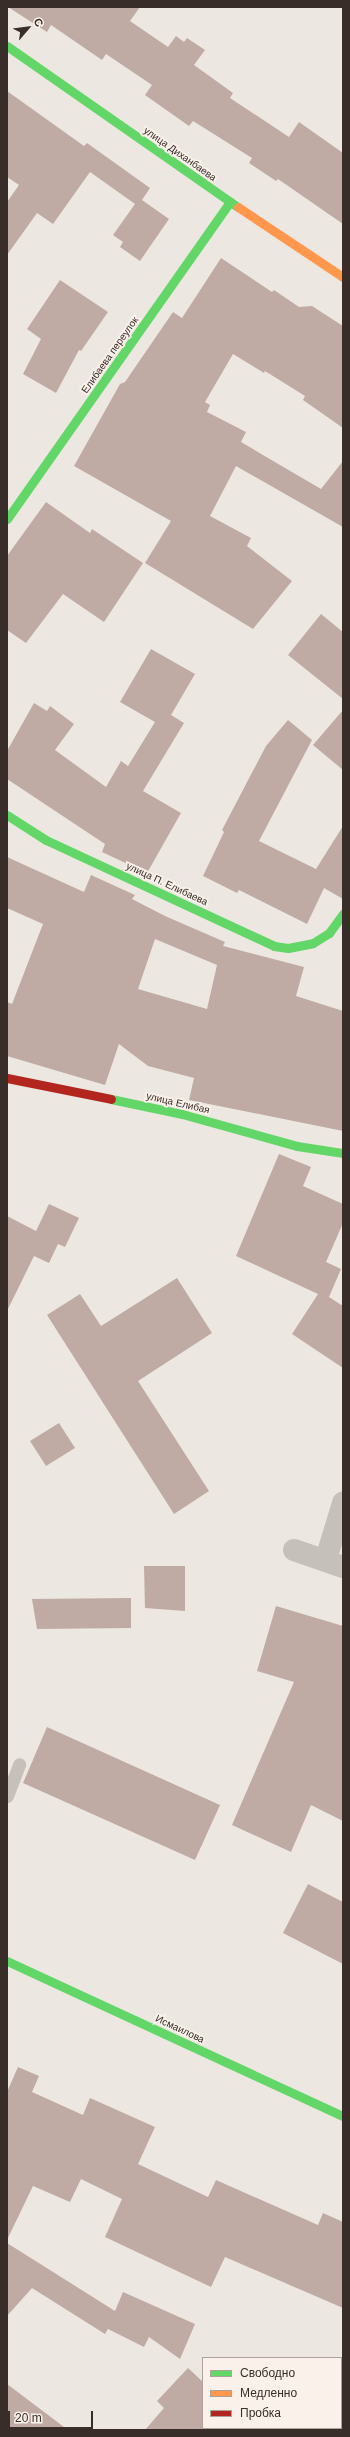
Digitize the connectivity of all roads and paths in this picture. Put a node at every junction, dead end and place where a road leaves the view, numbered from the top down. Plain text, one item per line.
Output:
1 (7, 46) edge
2 (230, 202) junction
3 (343, 277) edge
4 (7, 519) edge
5 (7, 815) edge
6 (343, 914) edge
7 (7, 1078) edge
8 (343, 1153) edge
9 (343, 1503) edge
10 (294, 1550) dead end
11 (334, 1563) edge
12 (19, 1764) dead end
13 (7, 1796) edge
14 (7, 1961) edge
15 (343, 2116) edge

1 - 2 street, улица Диханбаева
2 - 3 street, улица Диханбаева
2 - 4 street, Елибаева переулок
5 - 6 street, улица П. Елибаева
7 - 8 street, улица Елибая
9 - 11 street
10 - 11 street
12 - 13 lane
14 - 15 street, Исмаилова

